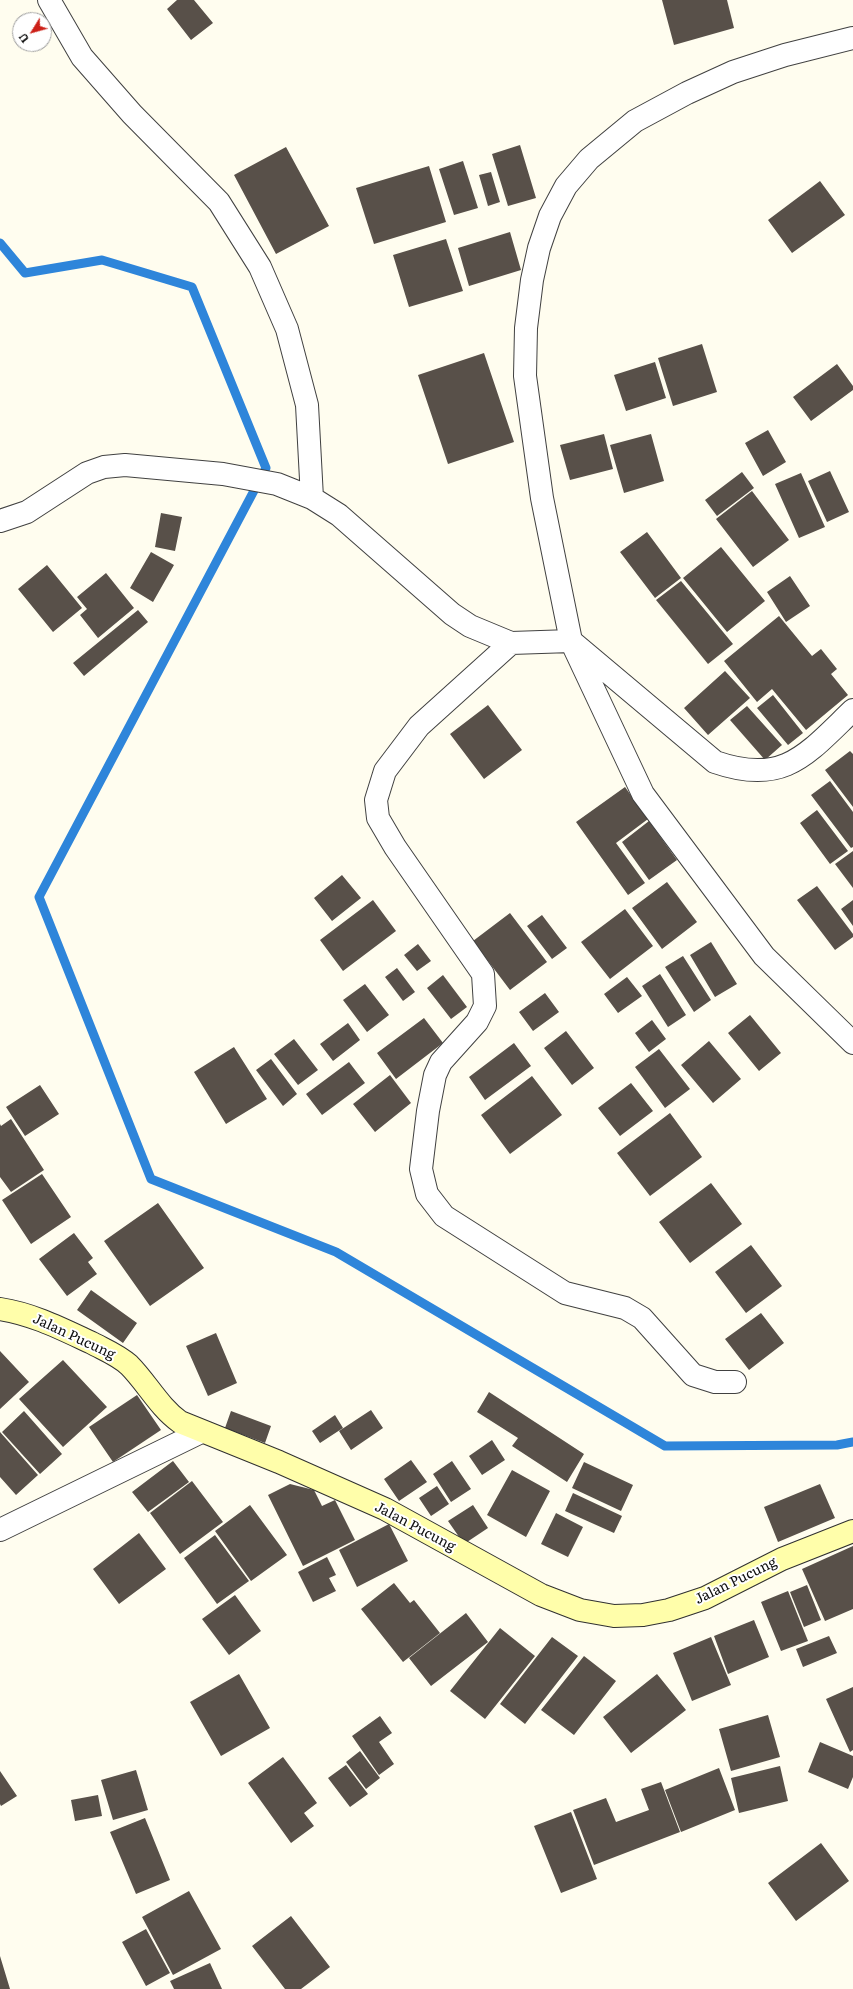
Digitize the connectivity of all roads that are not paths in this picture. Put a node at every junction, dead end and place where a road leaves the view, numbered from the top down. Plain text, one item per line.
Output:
1 (50, 0) edge
2 (853, 38) edge
3 (312, 498) junction
4 (0, 521) edge
5 (571, 640) junction
6 (511, 643) junction
7 (853, 710) edge
8 (853, 1043) edge
9 (0, 1309) edge
10 (735, 1382) dead end
11 (201, 1432) junction
12 (0, 1530) edge
13 (853, 1531) edge

1 - 3 street
2 - 5 street
3 - 4 street
3 - 6 street
5 - 6 street
5 - 7 street
5 - 8 street
6 - 10 street
9 - 11 main road, Jalan Pucung
11 - 12 street
11 - 13 main road, Jalan Pucung

